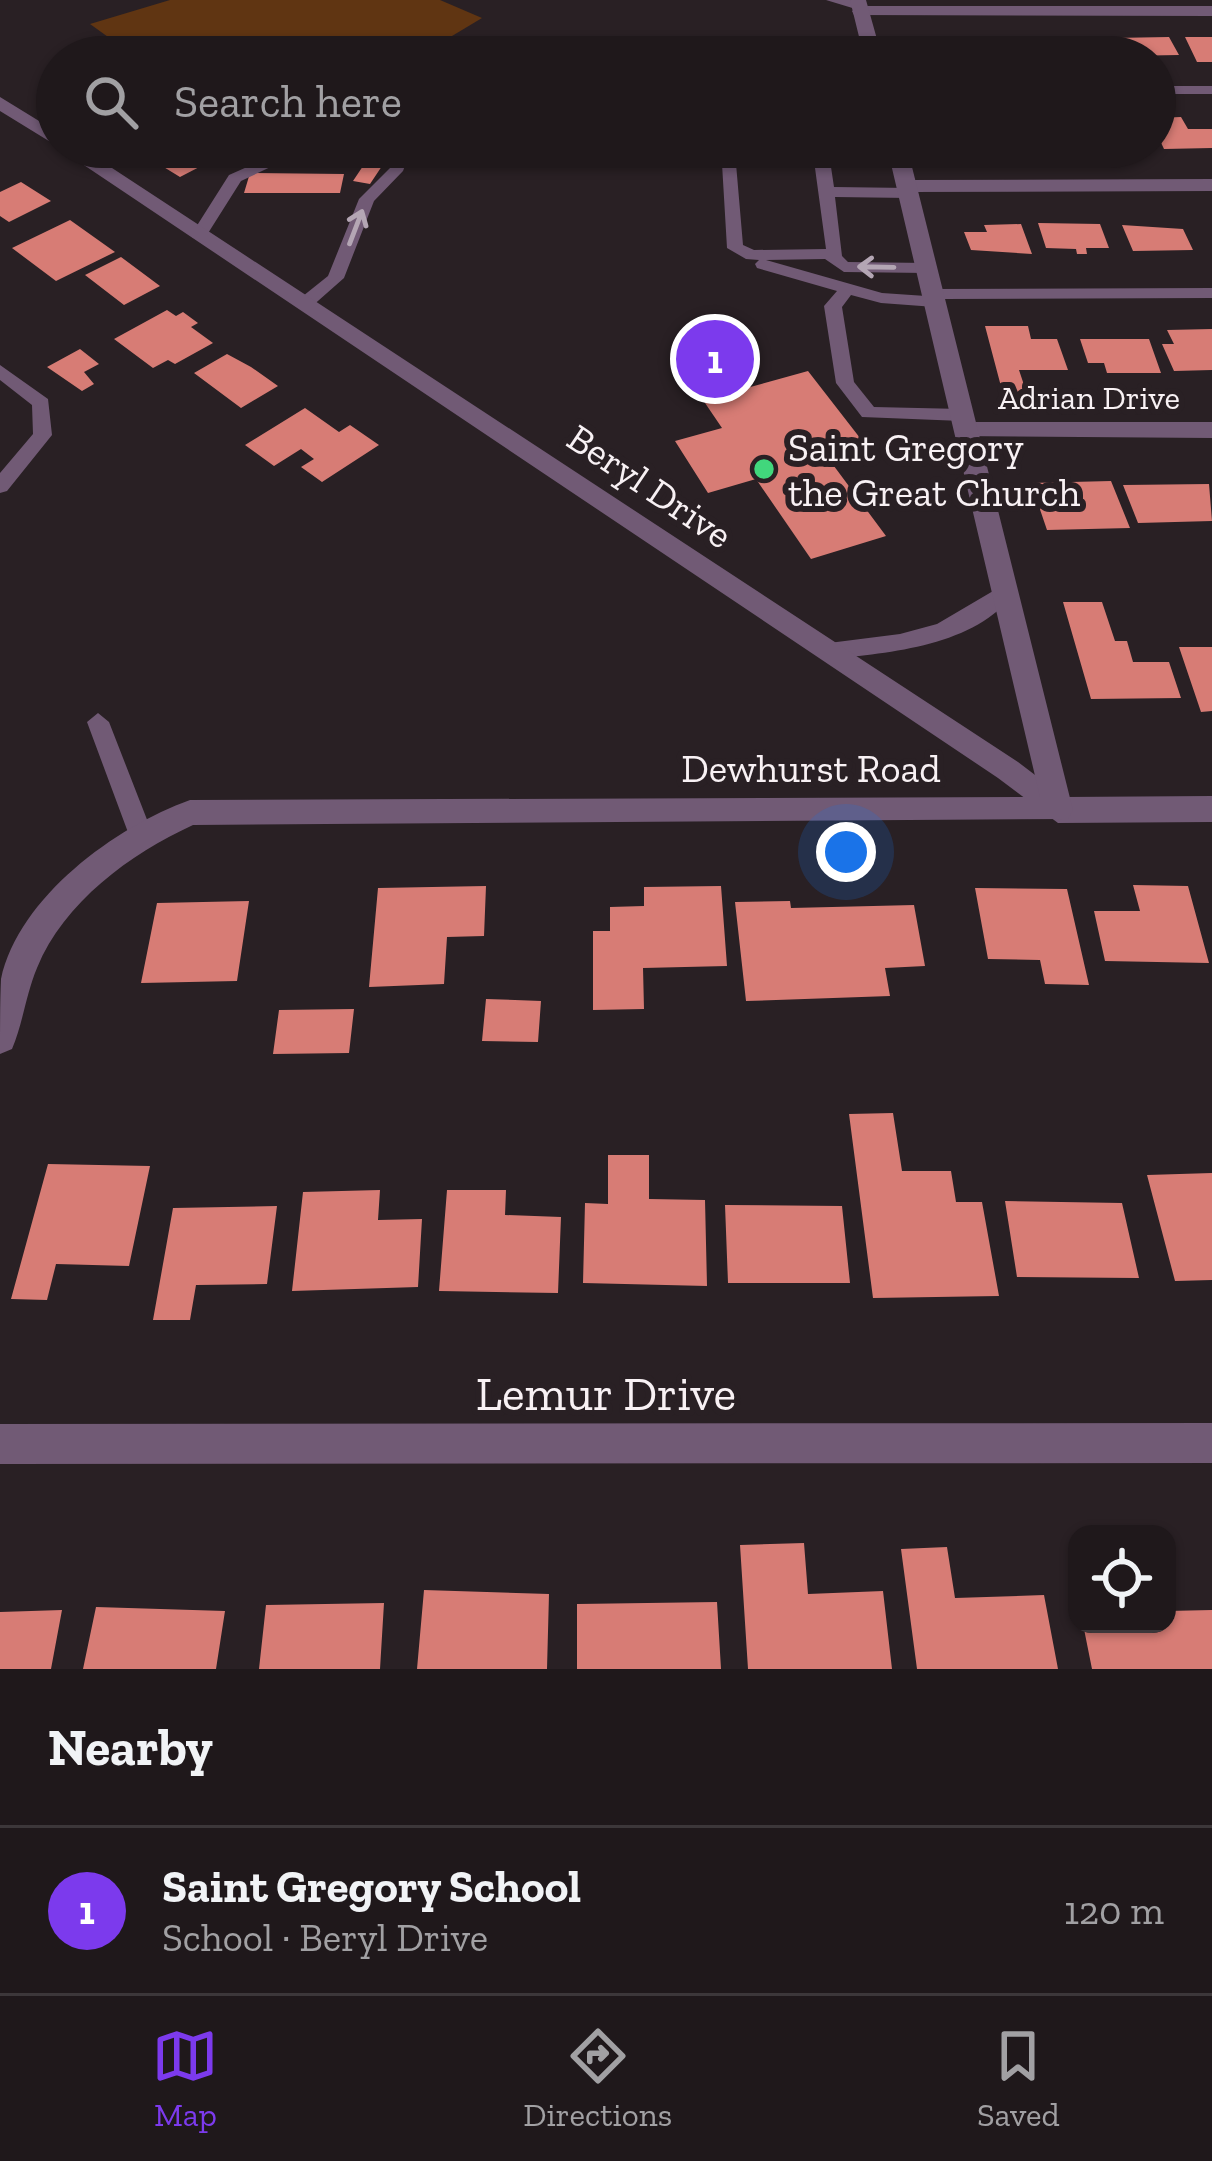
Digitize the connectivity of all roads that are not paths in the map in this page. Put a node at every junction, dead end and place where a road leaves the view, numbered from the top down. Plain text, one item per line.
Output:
1 (833, 0) edge
2 (859, 6) edge
3 (1212, 11) edge
4 (867, 36) edge
5 (1212, 89) edge
6 (1176, 90) edge
7 (0, 103) edge
8 (36, 126) edge
9 (98, 168) edge
10 (258, 168) edge
11 (398, 168) edge
12 (729, 168) edge
13 (824, 168) edge
14 (902, 168) edge
15 (1212, 185) edge
16 (908, 189) junction
17 (829, 192) junction
18 (199, 235) junction
19 (735, 248) junction
20 (830, 255) junction
21 (927, 268) junction
22 (847, 289) junction
23 (1212, 293) edge
24 (934, 298) junction
25 (304, 304) junction
26 (0, 371) edge
27 (964, 423) junction
28 (1212, 430) edge
29 (0, 485) edge
30 (1005, 592) junction
31 (829, 651) junction
32 (98, 722) dead end
33 (1212, 809) edge
34 (1058, 810) junction
35 (141, 835) junction
36 (0, 1037) edge
37 (1212, 1443) edge
38 (0, 1444) edge

1 - 2 lane
2 - 3 street
2 - 4 street
5 - 6 lane
7 - 8 street
9 - 18 street, Beryl Drive
10 - 18 lane
25 -> 11 lane
12 - 19 lane
13 - 17 lane
14 - 16 street
15 - 16 street
16 - 17 lane
16 - 21 street
17 - 20 lane
18 - 25 street, Beryl Drive
19 - 20 lane
19 - 22 lane
21 -> 20 lane
21 - 24 street
22 - 24 lane
22 - 27 lane
23 - 24 lane
24 - 27 street
25 - 31 street, Beryl Drive
26 - 29 lane
27 - 28 street, Adrian Drive
27 - 30 street
30 - 31 lane
30 - 34 street
31 - 34 street, Beryl Drive
32 - 35 lane
33 - 34 street
34 - 35 street, Dewhurst Road
35 - 36 street, Dewhurst Road
37 - 38 street, Lemur Drive

